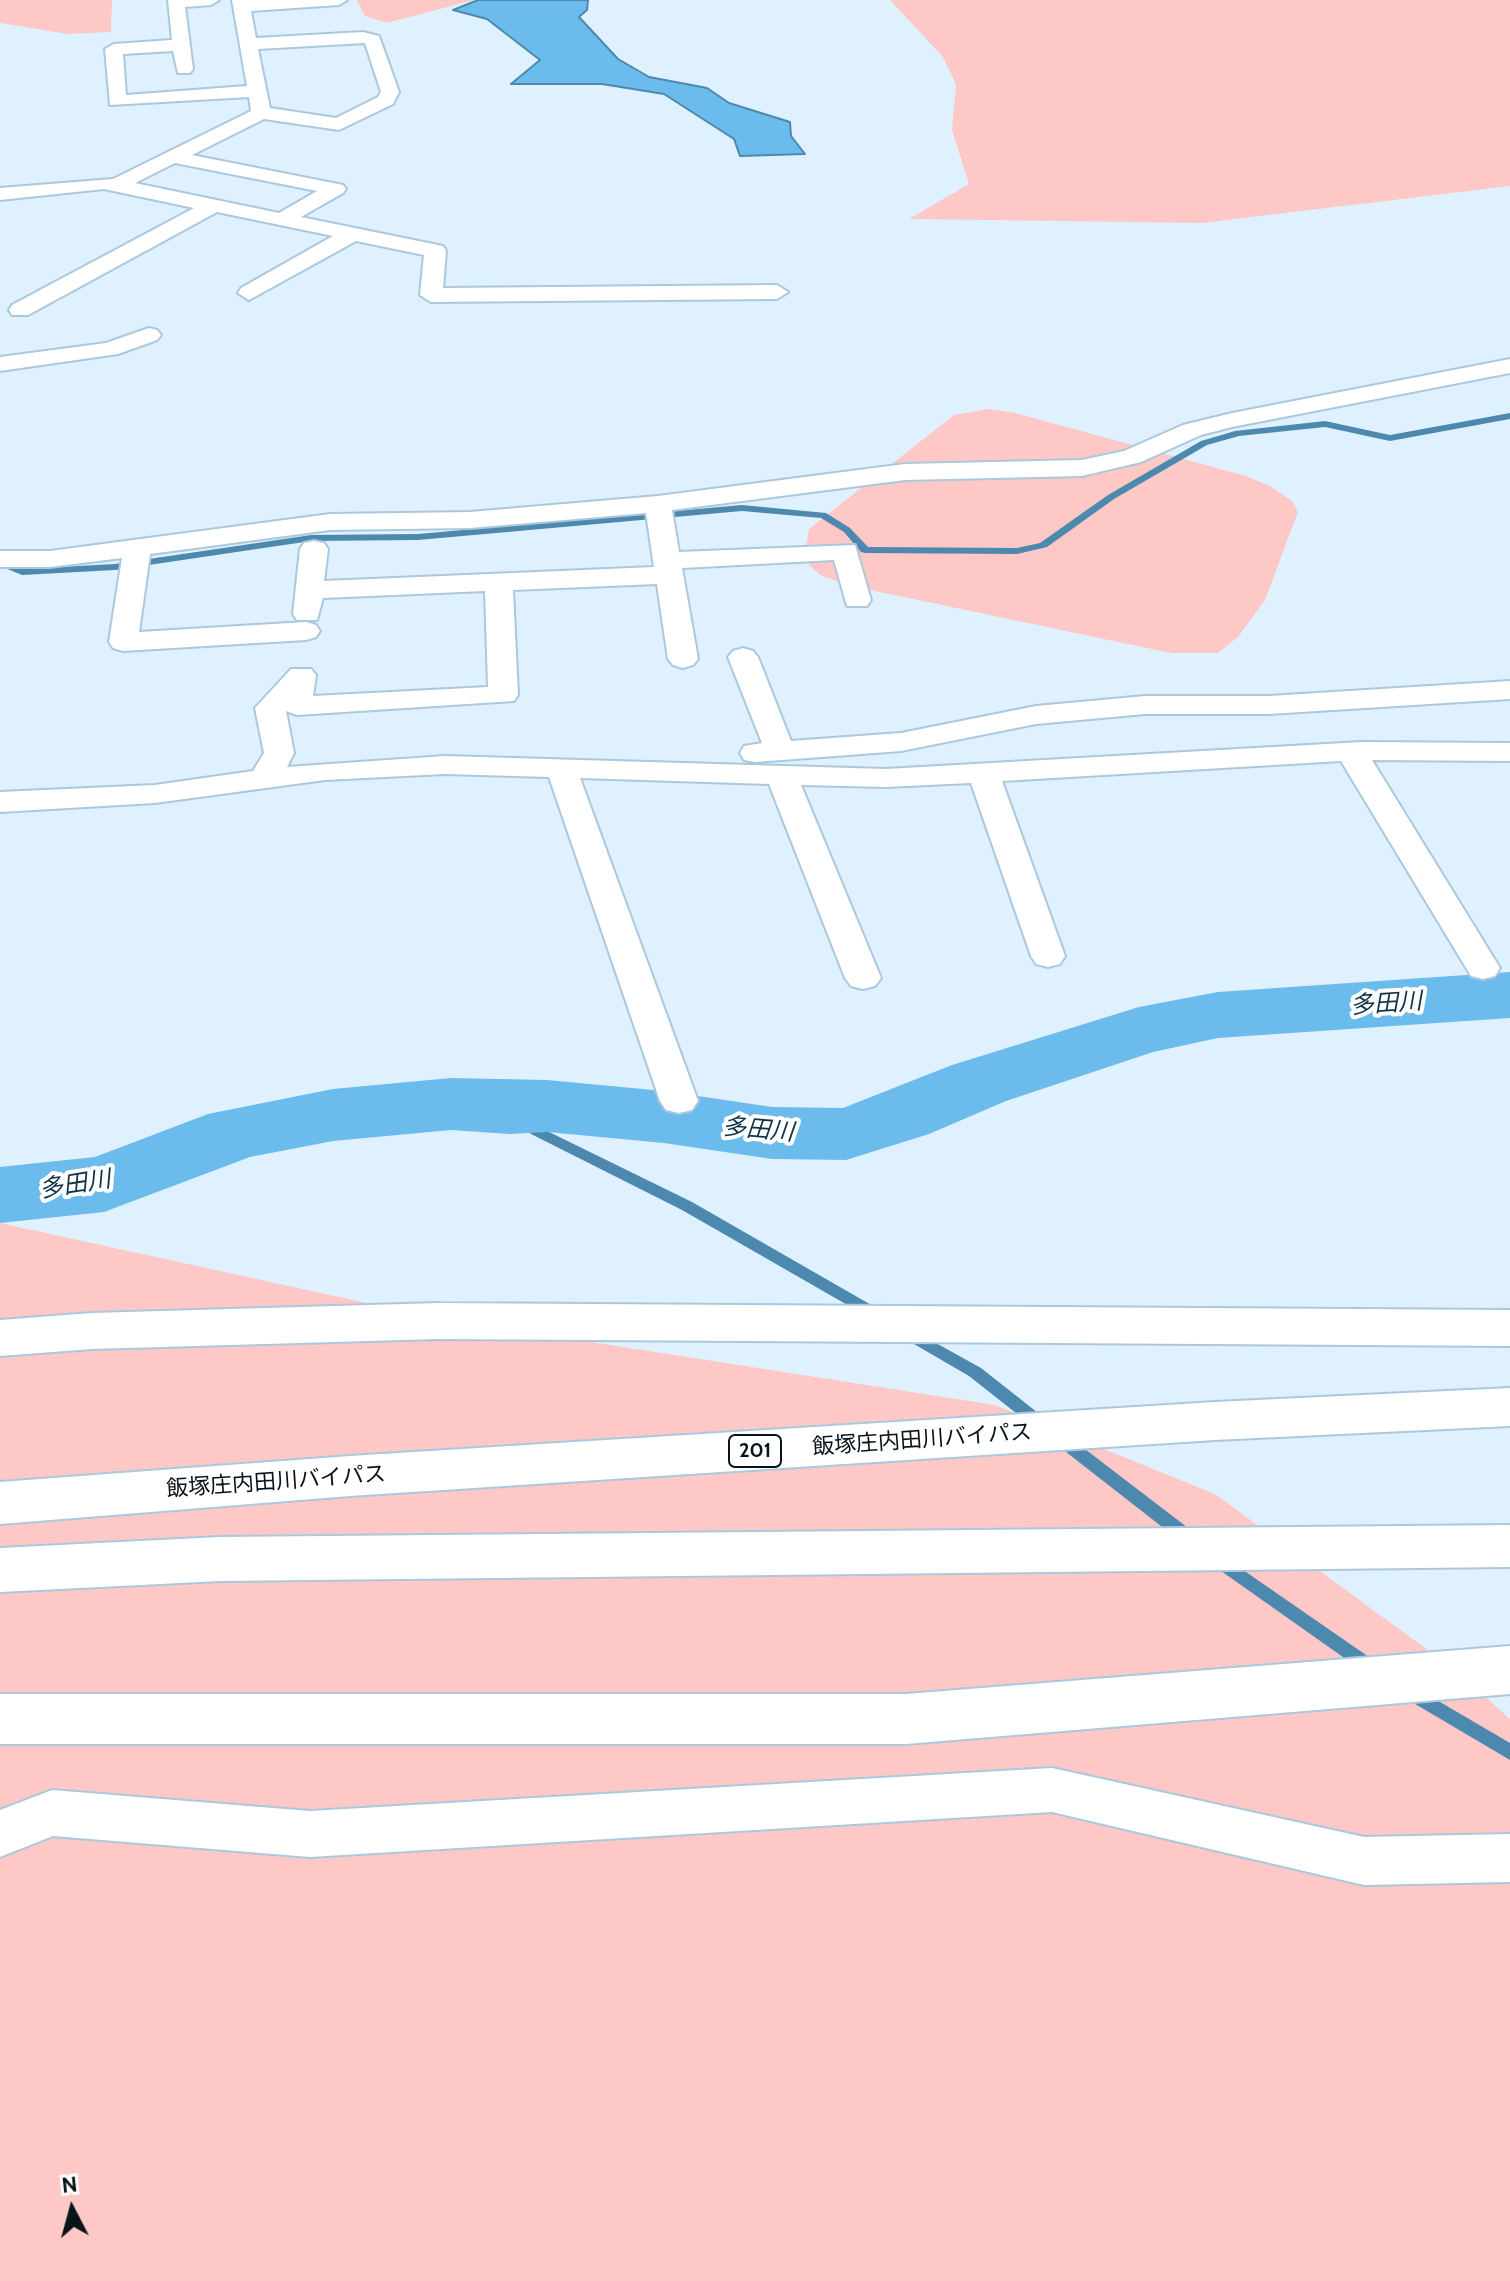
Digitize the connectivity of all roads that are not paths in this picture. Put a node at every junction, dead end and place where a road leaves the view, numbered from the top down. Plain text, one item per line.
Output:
1 (211, 0) edge
2 (339, 0) edge
3 (176, 1) edge
4 (240, 3) edge
5 (248, 44) junction
6 (181, 45) junction
7 (257, 91) junction
8 (187, 96) junction
9 (261, 113) junction
10 (191, 133) dead end
11 (173, 157) junction
12 (116, 185) junction
13 (0, 194) edge
14 (215, 205) junction
15 (283, 219) junction
16 (353, 234) junction
17 (777, 292) dead end
18 (249, 293) dead end
19 (20, 310) dead end
20 (149, 335) dead end
21 (0, 364) edge
22 (1510, 366) edge
23 (658, 504) junction
24 (137, 548) junction
25 (314, 549) dead end
26 (0, 559) edge
27 (668, 568) junction
28 (499, 582) junction
29 (310, 590) junction
30 (857, 600) dead end
31 (306, 631) junction
32 (743, 657) dead end
33 (683, 659) dead end
34 (301, 677) junction
35 (1510, 690) edge
36 (1351, 752) junction
37 (1510, 752) edge
38 (780, 762) junction
39 (561, 768) junction
40 (982, 770) junction
41 (264, 779) junction
42 (0, 802) edge
43 (1048, 956) dead end
44 (1483, 968) dead end
45 (863, 978) dead end
46 (679, 1101) dead end
47 (1510, 1328) edge
48 (0, 1338) edge
49 (1510, 1407) edge
50 (0, 1503) edge
51 (1510, 1546) edge
52 (0, 1570) edge
53 (1510, 1670) edge
54 (0, 1719) edge
55 (0, 1834) edge
56 (1510, 1858) edge

1 - 3 street
2 - 4 street
3 - 6 street
4 - 5 street
5 - 7 street
5 - 9 street
6 - 8 street
6 - 8 street
7 - 8 street
7 - 9 street
8 - 10 street
9 - 11 street
11 - 12 street
11 - 15 street
12 - 13 street
12 - 14 street
14 - 15 street
14 - 19 street
15 - 16 street
16 - 17 street
16 - 18 street
20 - 21 street
22 - 23 street
23 - 24 street
23 - 27 street
24 - 26 street
24 - 31 street
25 - 29 street
27 - 28 street
27 - 30 street
27 - 33 street
28 - 29 street
28 - 34 street
29 - 31 street
31 - 34 street
32 - 38 street
34 - 41 street
35 - 38 street
36 - 37 street
36 - 40 street
36 - 44 street
38 - 39 street
38 - 40 street
38 - 45 street
39 - 41 street
39 - 46 street
40 - 43 street
41 - 42 street
47 - 48 highway
49 - 50 highway, 飯塚庄内田川バイパス / 201
51 - 52 highway
53 - 54 highway
55 - 56 street

